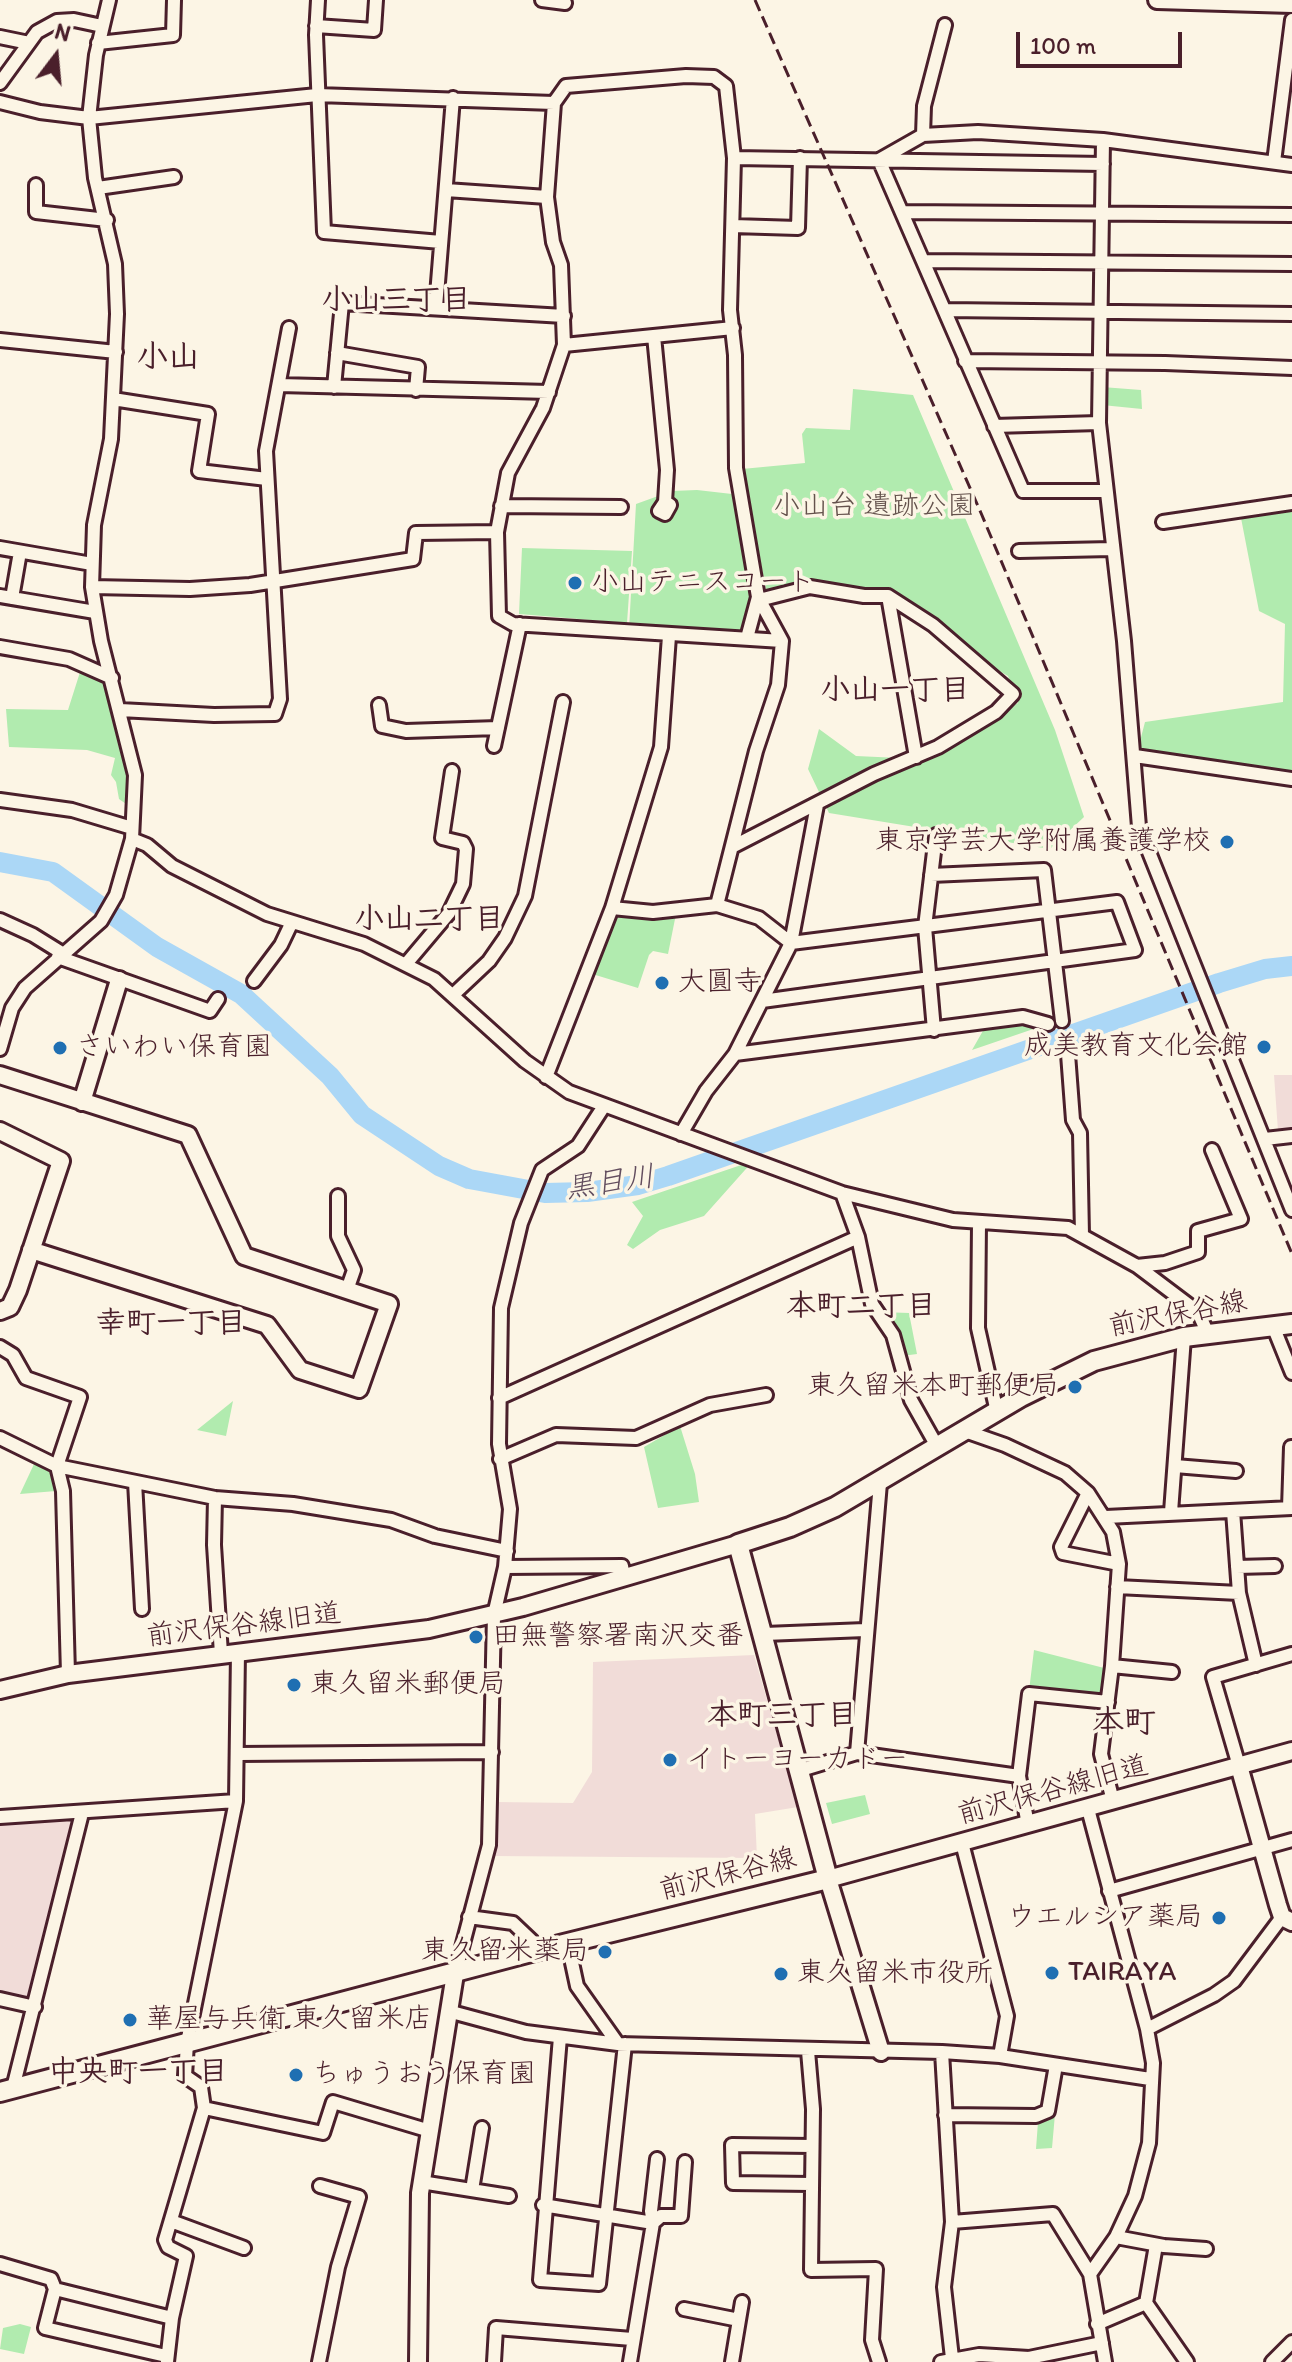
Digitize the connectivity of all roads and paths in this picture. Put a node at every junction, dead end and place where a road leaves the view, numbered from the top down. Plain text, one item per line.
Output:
1 (109, 0) edge
2 (174, 0) edge
3 (318, 0) edge
4 (376, 0) edge
5 (542, 0) edge
6 (1157, 0) edge
7 (1166, 0) edge
8 (565, 3) dead end
9 (1292, 4) edge
10 (1292, 20) edge
11 (945, 25) dead end
12 (102, 26) junction
13 (316, 26) junction
14 (0, 37) edge
15 (29, 43) junction
16 (98, 43) junction
17 (0, 83) edge
18 (317, 95) junction
19 (453, 98) junction
20 (0, 102) edge
21 (554, 103) junction
22 (89, 118) junction
23 (923, 135) junction
24 (1103, 140) junction
25 (734, 158) junction
26 (800, 158) junction
27 (879, 160) junction
28 (1274, 162) junction
29 (1103, 164) junction
30 (1292, 165) edge
31 (174, 177) dead end
32 (36, 185) dead end
33 (98, 188) junction
34 (446, 190) junction
35 (547, 197) junction
36 (902, 212) junction
37 (1102, 214) junction
38 (1292, 215) edge
39 (107, 220) junction
40 (733, 226) junction
41 (441, 242) junction
42 (924, 261) junction
43 (1102, 263) junction
44 (1292, 264) edge
45 (436, 307) junction
46 (945, 310) junction
47 (1101, 312) junction
48 (1292, 314) edge
49 (564, 316) junction
50 (289, 328) dead end
51 (733, 328) junction
52 (654, 336) junction
53 (0, 340) edge
54 (564, 345) junction
55 (116, 352) junction
56 (337, 353) junction
57 (965, 361) junction
58 (1100, 361) junction
59 (1292, 368) edge
60 (279, 385) junction
61 (334, 387) junction
62 (416, 390) junction
63 (549, 392) junction
64 (113, 399) junction
65 (1099, 423) junction
66 (994, 426) junction
67 (267, 479) junction
68 (1105, 491) junction
69 (665, 502) dead end
70 (1292, 503) edge
71 (501, 506) junction
72 (621, 507) dead end
73 (1163, 522) dead end
74 (497, 532) junction
75 (0, 548) edge
76 (1112, 549) junction
77 (1019, 551) dead end
78 (20, 552) junction
79 (92, 564) junction
80 (273, 580) junction
81 (92, 587) junction
82 (888, 596) junction
83 (6, 597) edge
84 (758, 598) junction
85 (95, 612) junction
86 (520, 624) junction
87 (669, 636) junction
88 (747, 638) junction
89 (782, 641) junction
90 (0, 647) edge
91 (112, 678) junction
92 (563, 702) dead end
93 (379, 705) dead end
94 (120, 710) junction
95 (498, 728) junction
96 (494, 746) dead end
97 (1135, 756) junction
98 (916, 757) junction
99 (452, 771) dead end
100 (1292, 779) edge
101 (0, 800) edge
102 (817, 805) junction
103 (132, 833) junction
104 (936, 835) dead end
105 (732, 847) junction
106 (931, 875) junction
107 (717, 905) junction
108 (612, 908) junction
109 (1047, 911) junction
110 (0, 920) edge
111 (291, 924) junction
112 (925, 927) junction
113 (791, 943) junction
114 (60, 955) junction
115 (1054, 962) junction
116 (406, 964) junction
117 (928, 979) junction
118 (119, 980) junction
119 (254, 981) dead end
120 (454, 994) junction
121 (218, 999) dead end
122 (762, 1001) junction
123 (1062, 1021) dead end
124 (1048, 1024) dead end
125 (934, 1030) junction
126 (0, 1049) edge
127 (735, 1054) junction
128 (1068, 1054) dead end
129 (0, 1075) edge
130 (546, 1077) junction
131 (82, 1102) junction
132 (604, 1106) junction
133 (0, 1131) edge
134 (681, 1134) junction
135 (1292, 1136) edge
136 (1265, 1139) junction
137 (1212, 1150) dead end
138 (842, 1193) junction
139 (338, 1196) dead end
140 (1291, 1204) edge
141 (979, 1223) junction
142 (1082, 1235) junction
143 (858, 1237) junction
144 (31, 1250) junction
145 (1137, 1266) junction
146 (347, 1290) junction
147 (0, 1311) edge
148 (1282, 1325) edge
149 (1208, 1334) junction
150 (1184, 1337) junction
151 (0, 1347) edge
152 (1292, 1373) edge
153 (766, 1395) dead end
154 (499, 1398) junction
155 (997, 1412) junction
156 (965, 1431) junction
157 (0, 1438) edge
158 (1291, 1447) edge
159 (938, 1448) junction
160 (500, 1459) junction
161 (57, 1466) junction
162 (1175, 1466) junction
163 (1236, 1471) dead end
164 (135, 1482) junction
165 (880, 1483) junction
166 (1088, 1493) junction
167 (215, 1498) junction
168 (1290, 1508) edge
169 (1233, 1511) junction
170 (1171, 1512) junction
171 (1106, 1517) junction
172 (738, 1544) junction
173 (507, 1551) junction
174 (1119, 1564) junction
175 (1275, 1566) dead end
176 (505, 1567) junction
177 (1237, 1567) junction
178 (624, 1577) junction
179 (1117, 1587) junction
180 (1239, 1593) junction
181 (142, 1609) dead end
182 (494, 1615) junction
183 (865, 1630) junction
184 (765, 1634) junction
185 (230, 1653) junction
186 (1292, 1654) edge
187 (1256, 1665) junction
188 (1112, 1666) junction
189 (1172, 1672) dead end
190 (68, 1674) junction
191 (0, 1690) edge
192 (1108, 1702) junction
193 (1292, 1751) edge
194 (492, 1752) junction
195 (857, 1753) junction
196 (238, 1754) junction
197 (1239, 1766) junction
198 (801, 1770) junction
199 (1019, 1776) junction
200 (236, 1801) junction
201 (1113, 1801) junction
202 (1088, 1809) junction
203 (82, 1813) junction
204 (0, 1817) edge
205 (1028, 1825) junction
206 (1292, 1840) edge
207 (962, 1843) junction
208 (1264, 1847) junction
209 (828, 1879) junction
210 (1109, 1891) junction
211 (469, 1917) junction
212 (1287, 1920) edge
213 (568, 1944) junction
214 (535, 1951) junction
215 (455, 1974) junction
216 (0, 1999) edge
217 (35, 2007) junction
218 (448, 2011) junction
219 (1147, 2029) junction
220 (560, 2037) junction
221 (187, 2043) junction
222 (621, 2044) junction
223 (808, 2051) junction
224 (881, 2052) junction
225 (942, 2052) junction
226 (1000, 2056) junction
227 (1056, 2065) junction
228 (1150, 2079) junction
229 (7, 2090) edge
230 (204, 2108) junction
231 (945, 2115) junction
232 (482, 2128) dead end
233 (430, 2131) junction
234 (812, 2146) junction
235 (657, 2159) dead end
236 (685, 2162) dead end
237 (421, 2182) junction
238 (811, 2184) junction
239 (320, 2186) dead end
240 (472, 2190) junction
241 (509, 2196) dead end
242 (543, 2205) junction
243 (608, 2213) junction
244 (171, 2221) junction
245 (952, 2222) junction
246 (653, 2223) junction
247 (1116, 2237) junction
248 (1156, 2245) junction
249 (244, 2248) dead end
250 (1206, 2249) dead end
251 (0, 2264) edge
252 (1090, 2274) junction
253 (55, 2289) junction
254 (742, 2302) dead end
255 (1146, 2303) junction
256 (684, 2309) dead end
257 (172, 2318) junction
258 (739, 2320) junction
259 (1097, 2324) junction
260 (632, 2339) junction
261 (1292, 2342) edge
262 (1102, 2343) junction
263 (166, 2359) edge
264 (946, 2360) edge
265 (319, 2362) edge
266 (418, 2362) edge
267 (494, 2362) edge
268 (630, 2362) edge
269 (732, 2362) edge
270 (879, 2362) edge
271 (1105, 2362) edge
272 (1187, 2362) edge
273 (1272, 2362) edge

1 - 12 street
2 - 16 street
3 - 13 street
4 - 13 street
5 - 8 street
6 - 7 street
7 - 9 street
10 - 28 street
11 - 23 street
12 - 15 street
12 - 16 street
13 - 18 street
14 - 15 street
15 - 17 street
16 - 22 street
18 - 19 street
18 - 22 street
18 - 41 street
19 - 21 street
19 - 34 street
20 - 22 street
21 - 25 street
21 - 35 street
22 - 33 street
23 - 24 street
23 - 27 street
24 - 28 street
24 - 29 street
25 - 26 street
25 - 40 street
26 - 27 street
26 - 40 street
27 - 29 street
27 - 36 street
28 - 30 street
29 - 37 street
31 - 33 street
32 - 39 street
33 - 39 street
34 - 35 street
34 - 41 street
35 - 49 street
36 - 37 street
36 - 42 street
37 - 38 street
37 - 43 street
39 - 55 street
40 - 51 street
41 - 45 street
42 - 43 street
42 - 46 street
43 - 44 street
43 - 47 street
45 - 49 street
45 - 56 street
46 - 47 street
46 - 57 street
47 - 48 street
47 - 58 street
49 - 54 street
50 - 60 street
51 - 52 street
51 - 84 street
52 - 54 street
52 - 69 street
53 - 55 street
54 - 63 street
55 - 64 street
56 - 61 street
56 - 62 street
57 - 58 street
57 - 66 street
58 - 59 street
58 - 65 street
60 - 61 street
60 - 67 street
61 - 62 street
62 - 63 street
63 - 71 street
64 - 67 street
64 - 79 street
65 - 66 street
65 - 68 street
66 - 68 street
67 - 80 street
68 - 76 street
70 - 73 street
71 - 72 street
71 - 74 street
74 - 80 street
74 - 86 street
75 - 78 street
76 - 77 street
76 - 97 street
78 - 79 street
78 - 83 street
79 - 81 street
80 - 81 street
80 - 94 street
81 - 85 street
82 - 84 street
82 - 98 street
82 - 98 street
83 - 85 street
84 - 88 street
84 - 89 street
85 - 91 street
86 - 87 street
86 - 95 street
87 - 88 street
87 - 108 street
88 - 89 street
89 - 105 street
90 - 91 street
91 - 94 street
92 - 120 street
93 - 95 street
94 - 103 street
95 - 96 street
97 - 100 street
97 - 136 street
98 - 102 street
99 - 116 street
101 - 103 street
102 - 105 street
102 - 113 street
103 - 111 street
103 - 114 street
104 - 106 street
105 - 107 street
106 - 109 street
106 - 112 street
107 - 108 street
107 - 113 street
108 - 130 street
109 - 112 street
109 - 115 street
109 - 115 street
110 - 114 street
111 - 116 street
111 - 119 street
112 - 113 street
112 - 117 street
113 - 122 street
114 - 118 street
114 - 126 street
115 - 117 street
115 - 123 street
116 - 120 street
117 - 122 street
117 - 125 street
118 - 121 street
118 - 131 street
120 - 130 street
122 - 127 street
124 - 125 street
125 - 127 street
127 - 134 street
128 - 142 street
129 - 131 street
130 - 132 street
131 - 146 street
132 - 134 street
132 - 154 street
133 - 144 street
134 - 138 street
135 - 136 street
136 - 140 street
137 - 145 street
138 - 141 street
138 - 143 street
139 - 146 street
141 - 142 street
141 - 155 street
142 - 145 street
143 - 154 street
143 - 159 street
144 - 146 street
144 - 147 street
145 - 149 street
148 - 149 main road, 前沢保谷線
148 - 152 street
149 - 150 main road, 前沢保谷線
150 - 155 main road, 前沢保谷線
150 - 162 street
151 - 161 street
153 - 160 street
154 - 160 street
155 - 156 main road, 前沢保谷線
156 - 159 main road, 前沢保谷線
156 - 166 street
157 - 161 street
158 - 168 street
159 - 165 main road, 前沢保谷線
160 - 173 street
161 - 164 street
161 - 190 street
162 - 163 street
162 - 170 street
164 - 167 street
164 - 181 street
165 - 172 main road, 前沢保谷線
165 - 183 street
166 - 171 street
166 - 174 street
167 - 173 street
167 - 185 street
168 - 169 street
169 - 170 street
169 - 177 street
170 - 171 street
171 - 174 street
172 - 178 street, 前沢保谷線旧道
172 - 184 main road, 前沢保谷線
173 - 176 street
174 - 179 street
175 - 177 street
176 - 178 street
176 - 182 street
177 - 180 street
178 - 182 street, 前沢保谷線旧道
179 - 180 street
179 - 188 street
180 - 187 street
182 - 185 street, 前沢保谷線旧道
182 - 194 street
183 - 184 street
183 - 195 street
184 - 198 main road, 前沢保谷線
185 - 190 street, 前沢保谷線旧道
185 - 196 street
186 - 187 street
187 - 197 street
188 - 189 street
188 - 192 street
190 - 191 street, 前沢保谷線旧道
192 - 199 street
192 - 201 street
193 - 197 street, 前沢保谷線旧道
194 - 196 street
194 - 211 street
195 - 198 street
195 - 199 street
196 - 200 street
197 - 201 street, 前沢保谷線旧道
197 - 208 street
198 - 209 main road, 前沢保谷線
199 - 205 street
200 - 203 street
200 - 221 street
201 - 202 street, 前沢保谷線旧道
202 - 205 street, 前沢保谷線旧道
202 - 210 street
203 - 204 street
203 - 217 street
205 - 207 street, 前沢保谷線旧道
206 - 208 street
207 - 209 street, 前沢保谷線旧道
207 - 226 street
208 - 210 street
208 - 212 street
209 - 213 main road, 前沢保谷線
209 - 224 street
210 - 219 street
211 - 214 street
211 - 215 street
212 - 219 street
213 - 214 main road, 前沢保谷線
213 - 222 street
214 - 215 main road, 前沢保谷線
215 - 218 street
215 - 221 main road, 前沢保谷線
216 - 217 street
217 - 229 street
218 - 220 street
218 - 233 street
219 - 228 street
220 - 222 street
220 - 242 street
221 - 229 main road, 前沢保谷線
221 - 230 street
222 - 223 street
222 - 243 street
223 - 224 street
223 - 234 street
224 - 225 street
225 - 226 street
225 - 231 street
226 - 227 street
227 - 228 street
227 - 231 street
228 - 247 street
230 - 233 street
230 - 244 street
231 - 245 street
232 - 240 street
233 - 237 street
234 - 238 street
234 - 238 street
235 - 246 street
236 - 246 street
237 - 240 street
237 - 266 street
238 - 270 street
239 - 265 street
240 - 241 street
242 - 243 street
242 - 243 street
243 - 246 street
244 - 249 street
244 - 257 street
245 - 252 street
245 - 264 street
246 - 260 street
247 - 248 street
247 - 252 street
248 - 250 street
248 - 255 street
251 - 253 street
252 - 259 street
253 - 257 street
253 - 263 street
254 - 258 street
255 - 259 street
255 - 272 street
256 - 258 street
257 - 263 street
258 - 269 street
259 - 262 street
260 - 267 street
260 - 268 street
261 - 273 street
262 - 264 street
262 - 271 street

